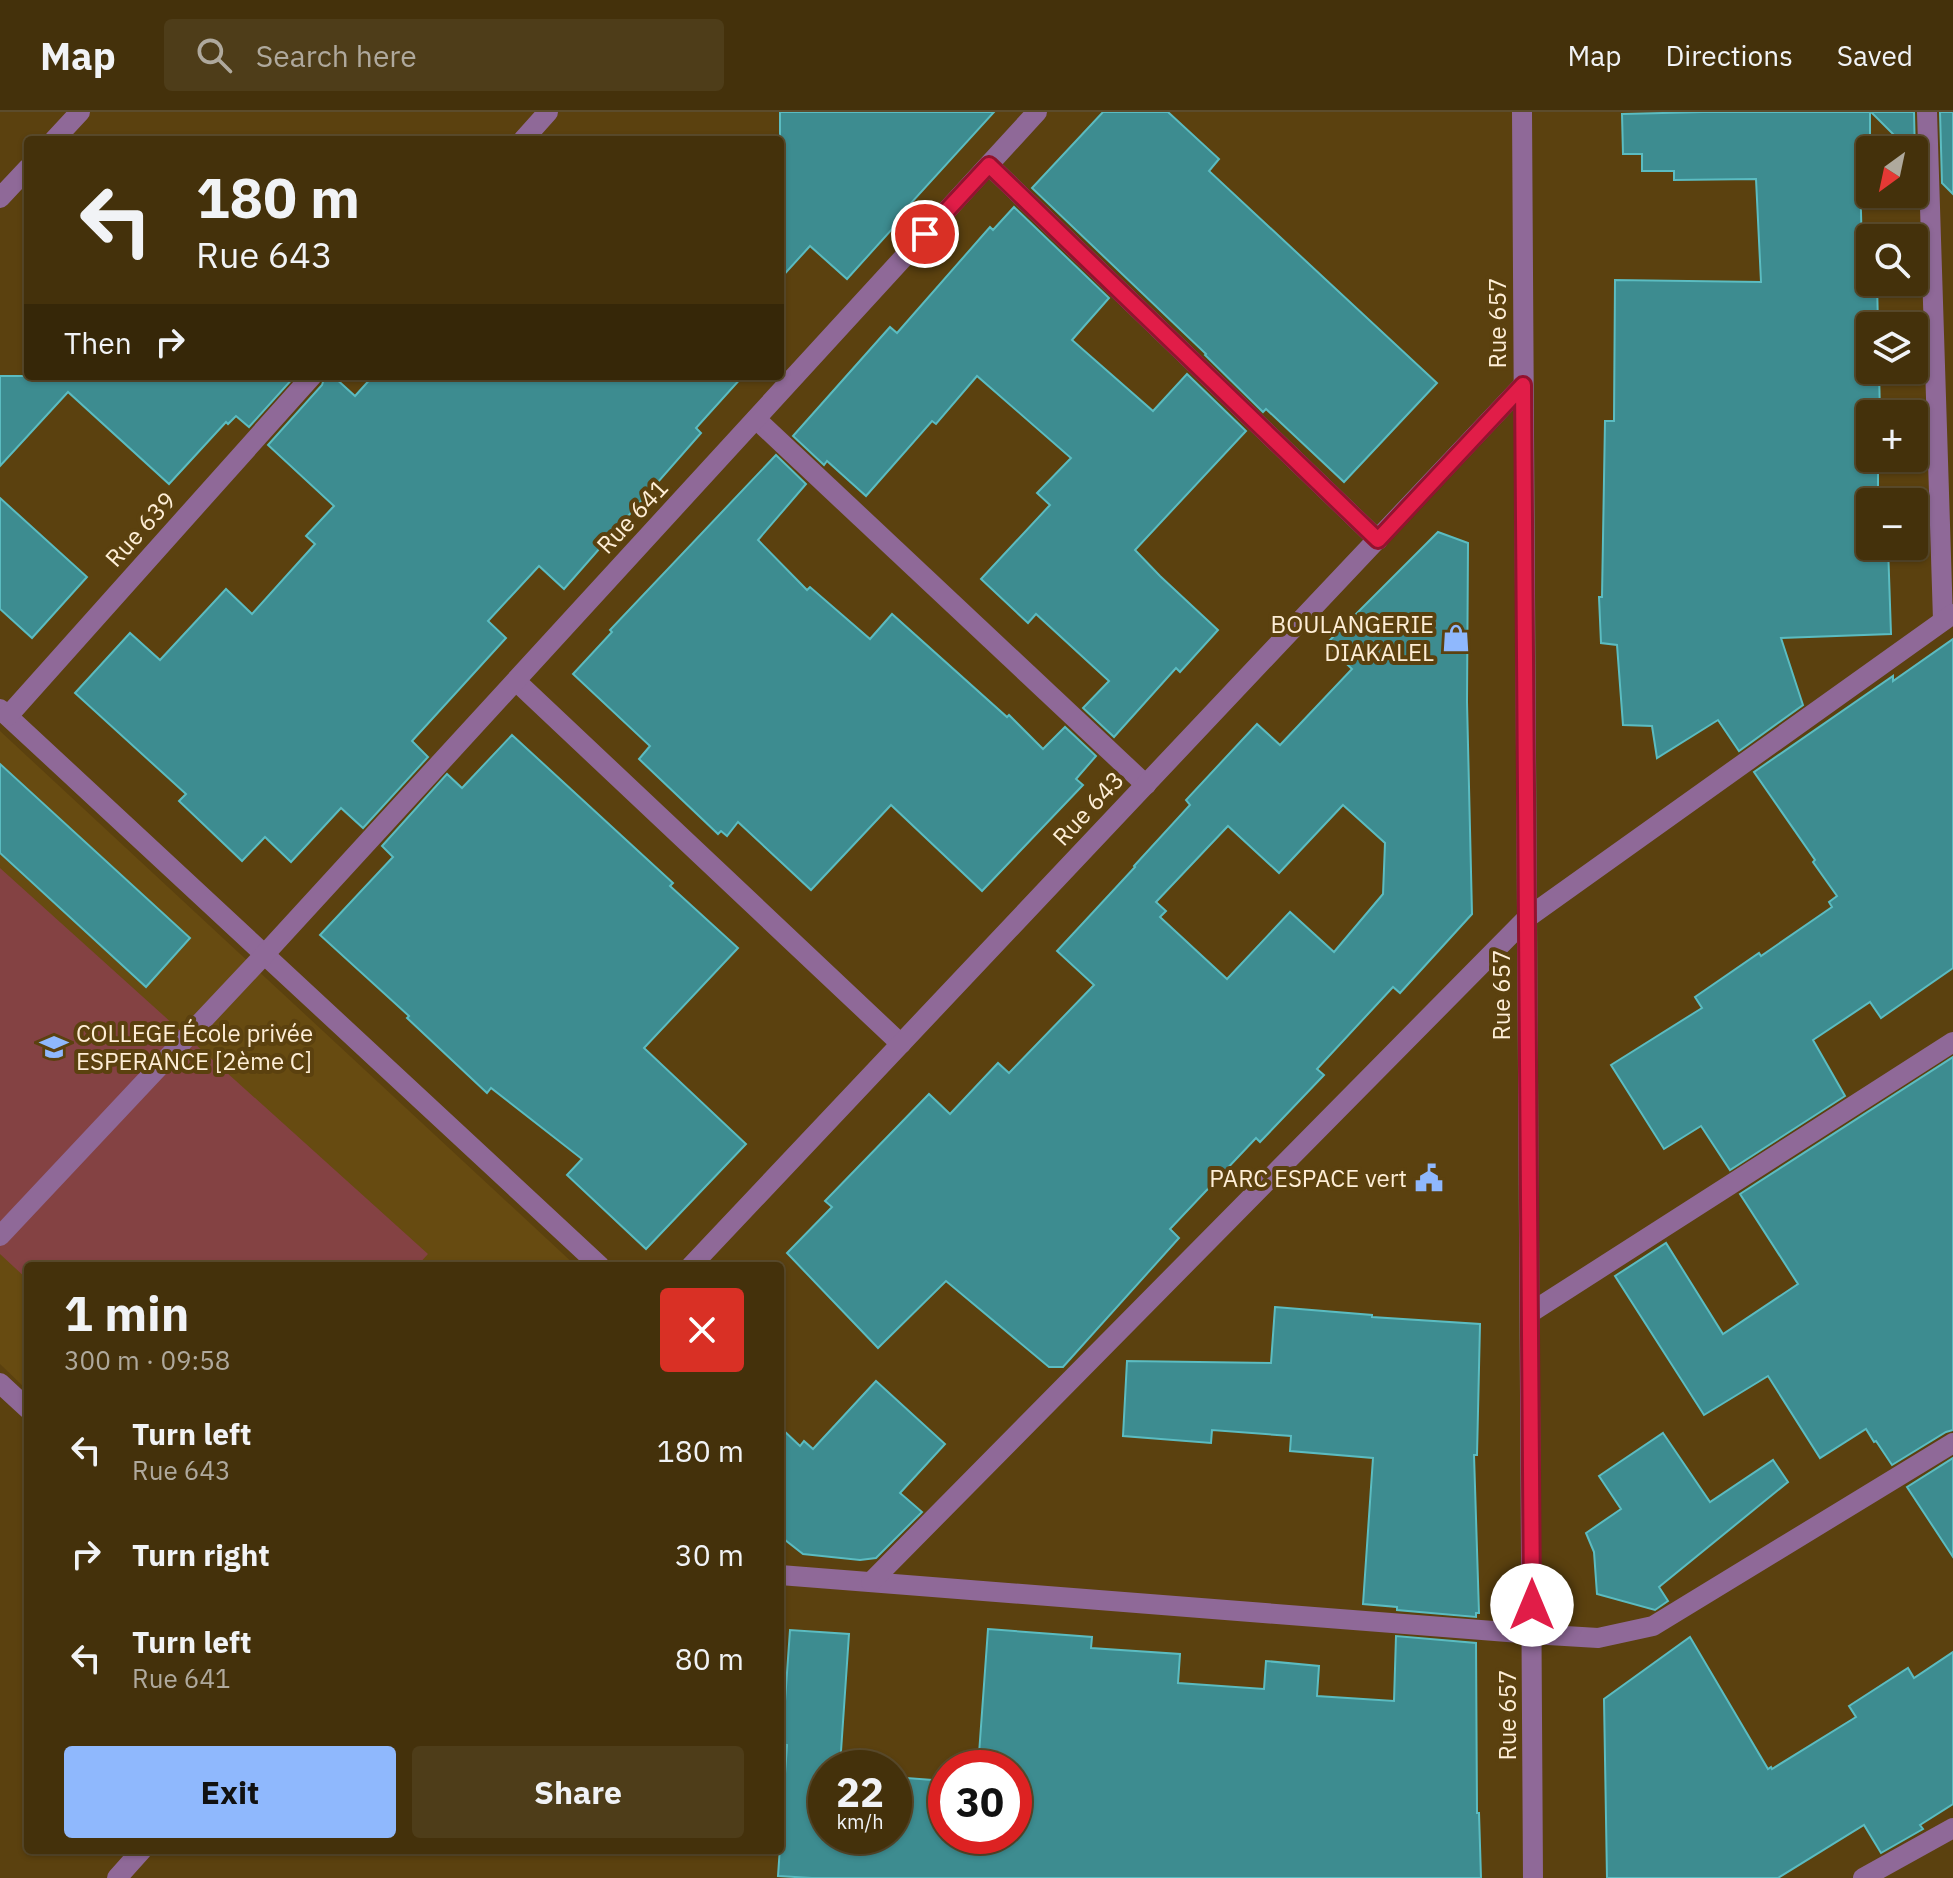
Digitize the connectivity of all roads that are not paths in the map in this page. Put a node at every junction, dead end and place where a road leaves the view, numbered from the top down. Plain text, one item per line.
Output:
1 (80, 112) edge
2 (548, 112) edge
3 (1037, 112) edge
4 (1522, 112) edge
5 (1927, 112) edge
6 (58, 136) edge
7 (527, 136) edge
8 (989, 165) junction
9 (24, 172) edge
10 (0, 198) edge
11 (308, 380) edge
12 (1523, 385) junction
13 (756, 419) junction
14 (1378, 540) junction
15 (1948, 617) edge
16 (516, 681) junction
17 (4, 713) edge
18 (1146, 785) junction
19 (1527, 918) junction
20 (264, 955) junction
21 (1953, 1042) edge
22 (901, 1044) junction
23 (0, 1236) edge
24 (596, 1262) edge
25 (695, 1262) edge
26 (1530, 1313) junction
27 (0, 1383) edge
28 (24, 1405) edge
29 (1953, 1443) edge
30 (784, 1575) edge
31 (871, 1582) junction
32 (1532, 1634) junction
33 (1953, 1828) edge
34 (138, 1854) edge
35 (117, 1878) edge
36 (1533, 1878) edge
37 (1863, 1878) edge

1 - 6 street
2 - 7 street
3 - 8 street, Rue 641
4 - 12 street, Rue 657
5 - 15 street
8 - 13 street, Rue 641
8 - 14 street
9 - 10 street
11 - 17 street, Rue 639
12 - 14 street, Rue 643
12 - 19 street, Rue 657
13 - 16 street, Rue 641
13 - 18 street
14 - 18 street, Rue 643
15 - 19 street
16 - 20 street, Rue 641
16 - 22 street
17 - 20 street
18 - 22 street, Rue 643
19 - 26 street, Rue 657
19 - 31 street
20 - 23 street, Rue 641
20 - 24 street
21 - 26 street
22 - 25 street, Rue 643
26 - 32 street, Rue 657
27 - 28 street
29 - 32 street
30 - 31 street
31 - 32 street
32 - 36 street, Rue 657
33 - 37 street
34 - 35 street

